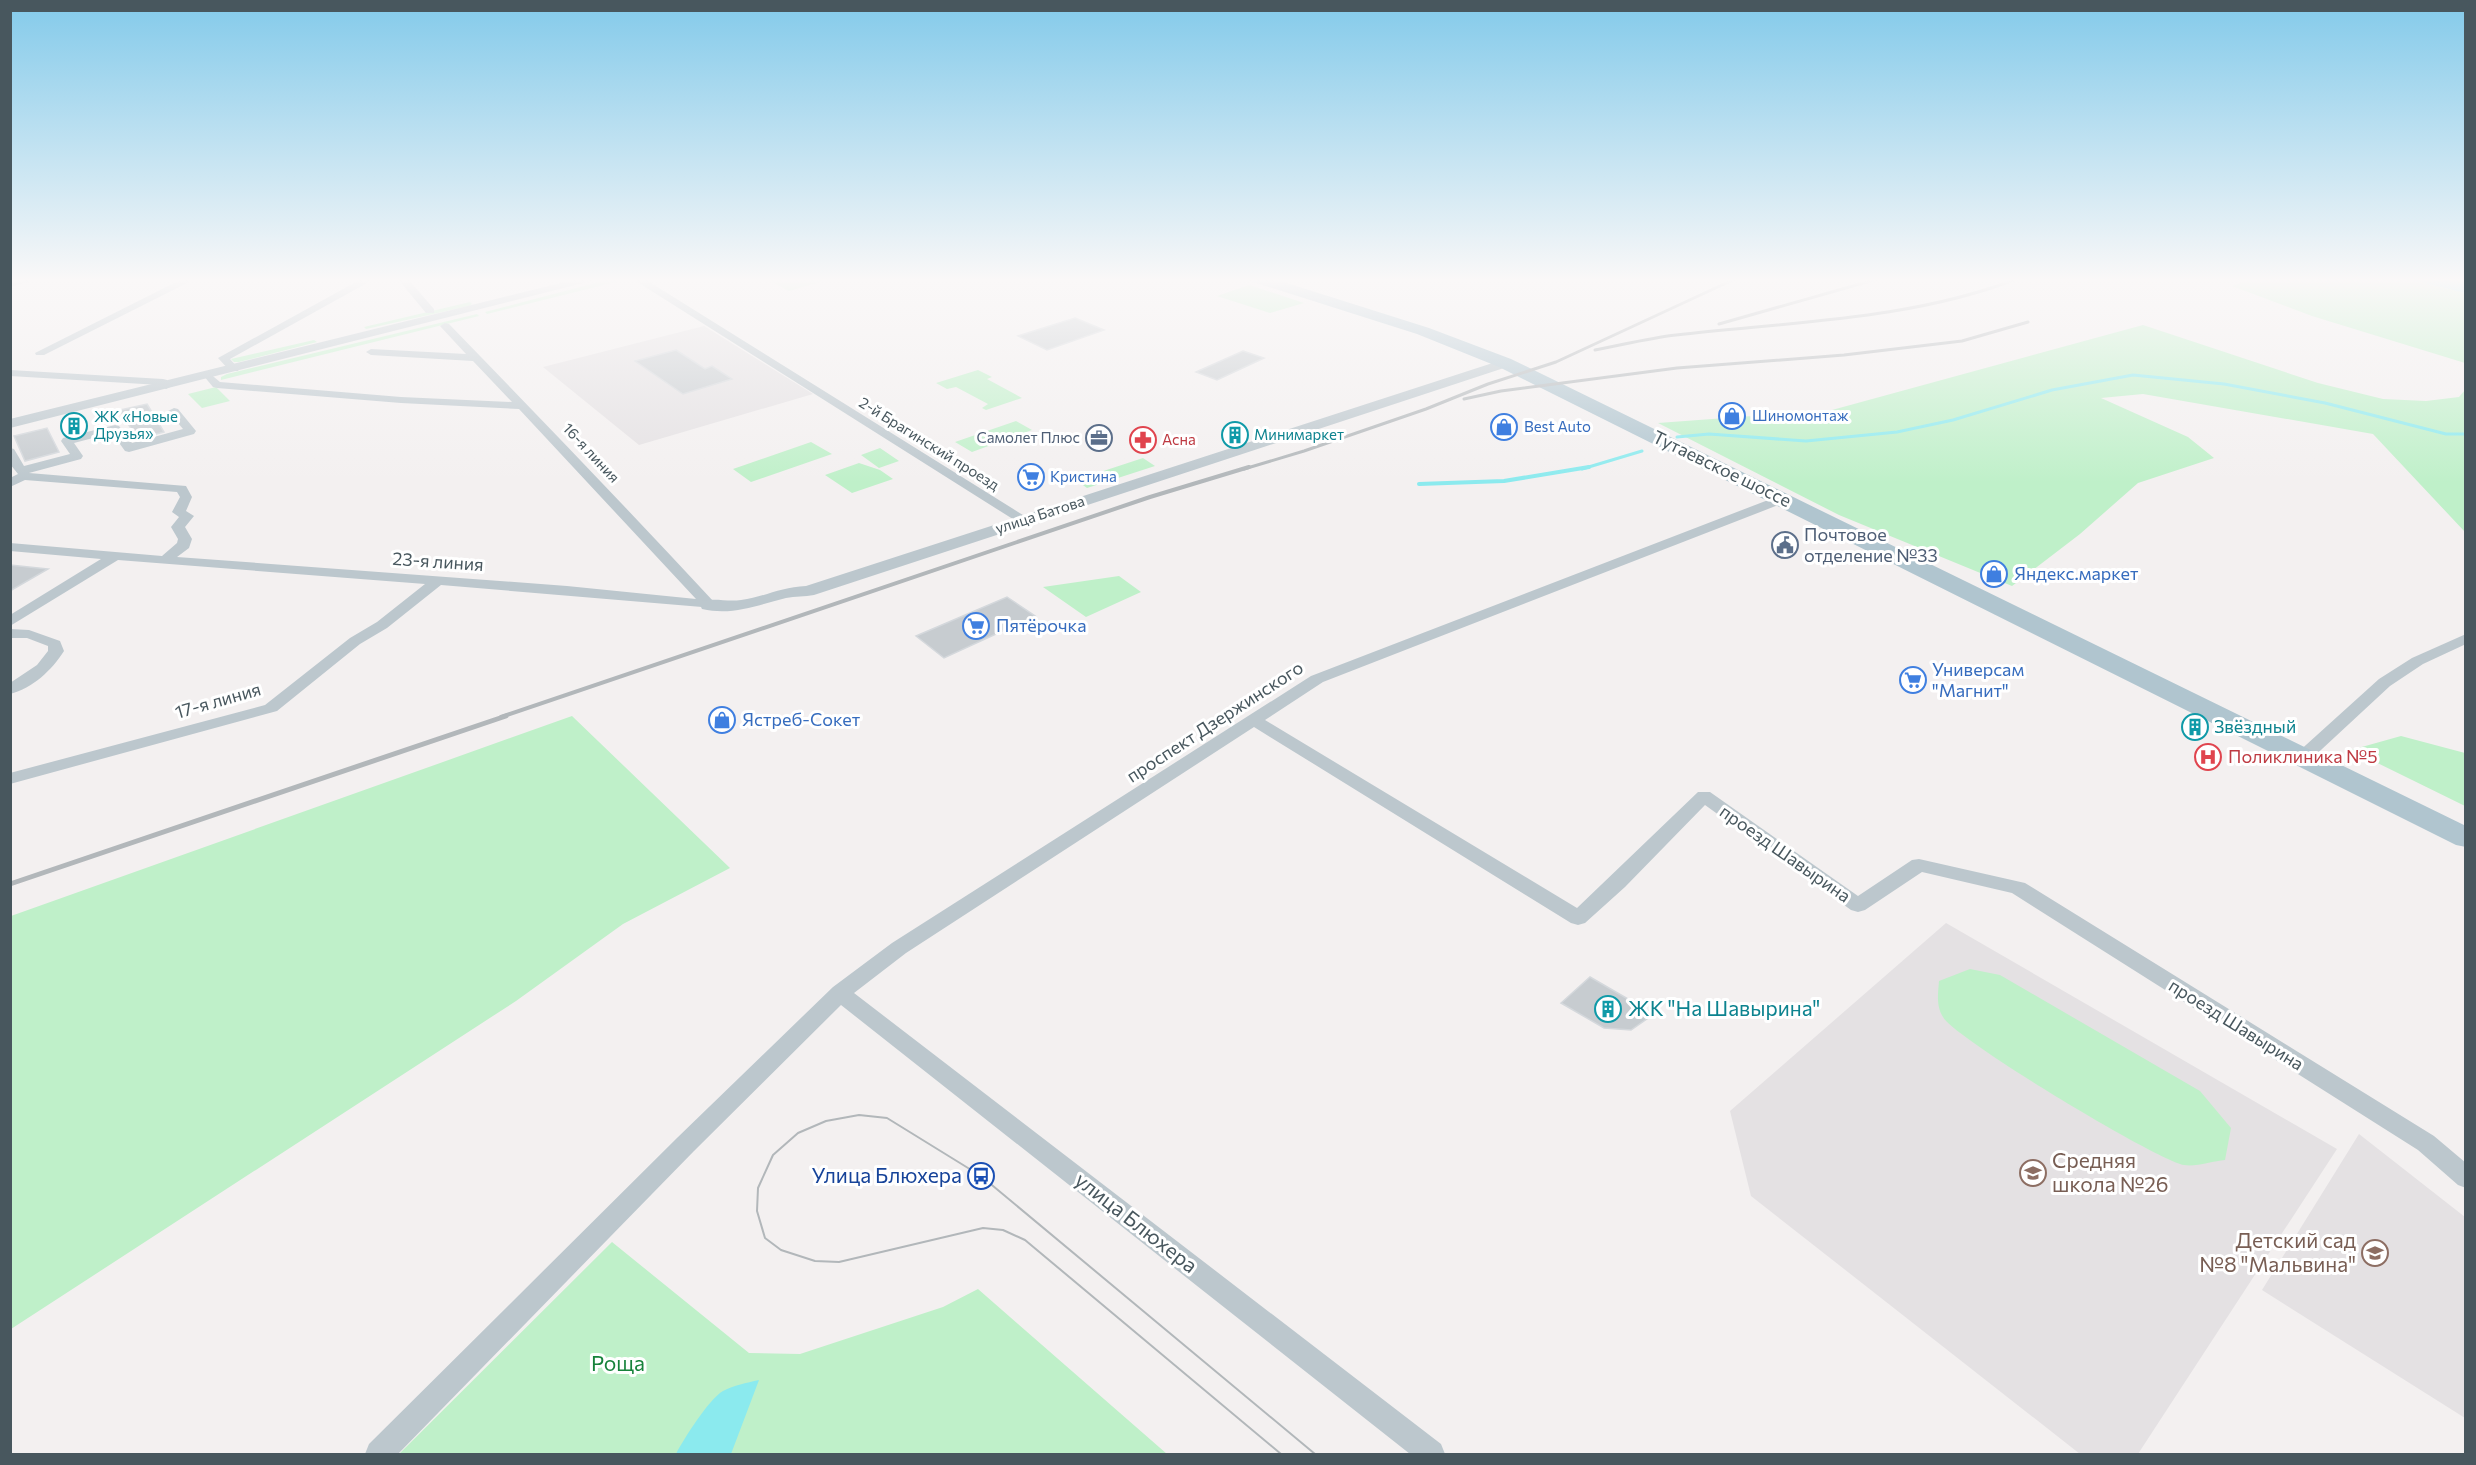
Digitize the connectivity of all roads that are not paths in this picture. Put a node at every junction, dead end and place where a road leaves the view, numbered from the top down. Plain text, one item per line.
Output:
1 (53, 346) edge
2 (245, 346) edge
3 (324, 346) edge
4 (464, 346) edge
5 (746, 346) edge
6 (1462, 346) edge
7 (371, 352) dead end
8 (40, 353) dead end
9 (474, 357) junction
10 (1505, 363) junction
11 (234, 369) junction
12 (10, 373) edge
13 (208, 375) junction
14 (166, 386) junction
15 (524, 406) junction
16 (174, 411) dead end
17 (10, 424) edge
18 (10, 452) edge
19 (10, 483) edge
20 (1781, 499) junction
21 (1024, 520) junction
22 (10, 547) edge
23 (115, 556) junction
24 (164, 561) junction
25 (437, 582) junction
26 (709, 605) junction
27 (10, 622) edge
28 (10, 633) edge
29 (2466, 638) edge
30 (10, 689) edge
31 (1254, 720) junction
32 (2302, 758) junction
33 (10, 779) edge
34 (2466, 838) edge
35 (840, 993) junction
36 (2466, 1178) edge
37 (379, 1455) edge
38 (1431, 1455) edge

1 - 8 street
2 - 11 street
3 - 11 street
4 - 9 street, 16-я линия
5 - 21 street, 2-й Брагинский проезд
6 - 10 main road, Тутаевское шоссе
7 - 9 street
9 - 15 street, 16-я линия
10 - 20 main road, Тутаевское шоссе
10 - 21 street, улица Батова
11 - 13 street
12 - 14 street
13 - 14 street
13 - 15 street
14 - 17 street
15 - 26 street, 16-я линия
16 - 18 street
19 - 24 street
20 - 31 street, проспект Дзержинского
20 - 32 main road, Тутаевское шоссе
21 - 26 street, улица Батова
22 - 23 street, 23-я линия
23 - 24 street, 23-я линия
23 - 27 street
24 - 25 street, 23-я линия
25 - 26 street, 23-я линия
25 - 33 street, 17-я линия
28 - 30 street
29 - 32 street
31 - 35 street, проспект Дзержинского
31 - 36 street, проезд Шавырина
32 - 34 main road, Тутаевское шоссе
35 - 37 street, проспект Дзержинского
35 - 38 street, улица Блюхера

